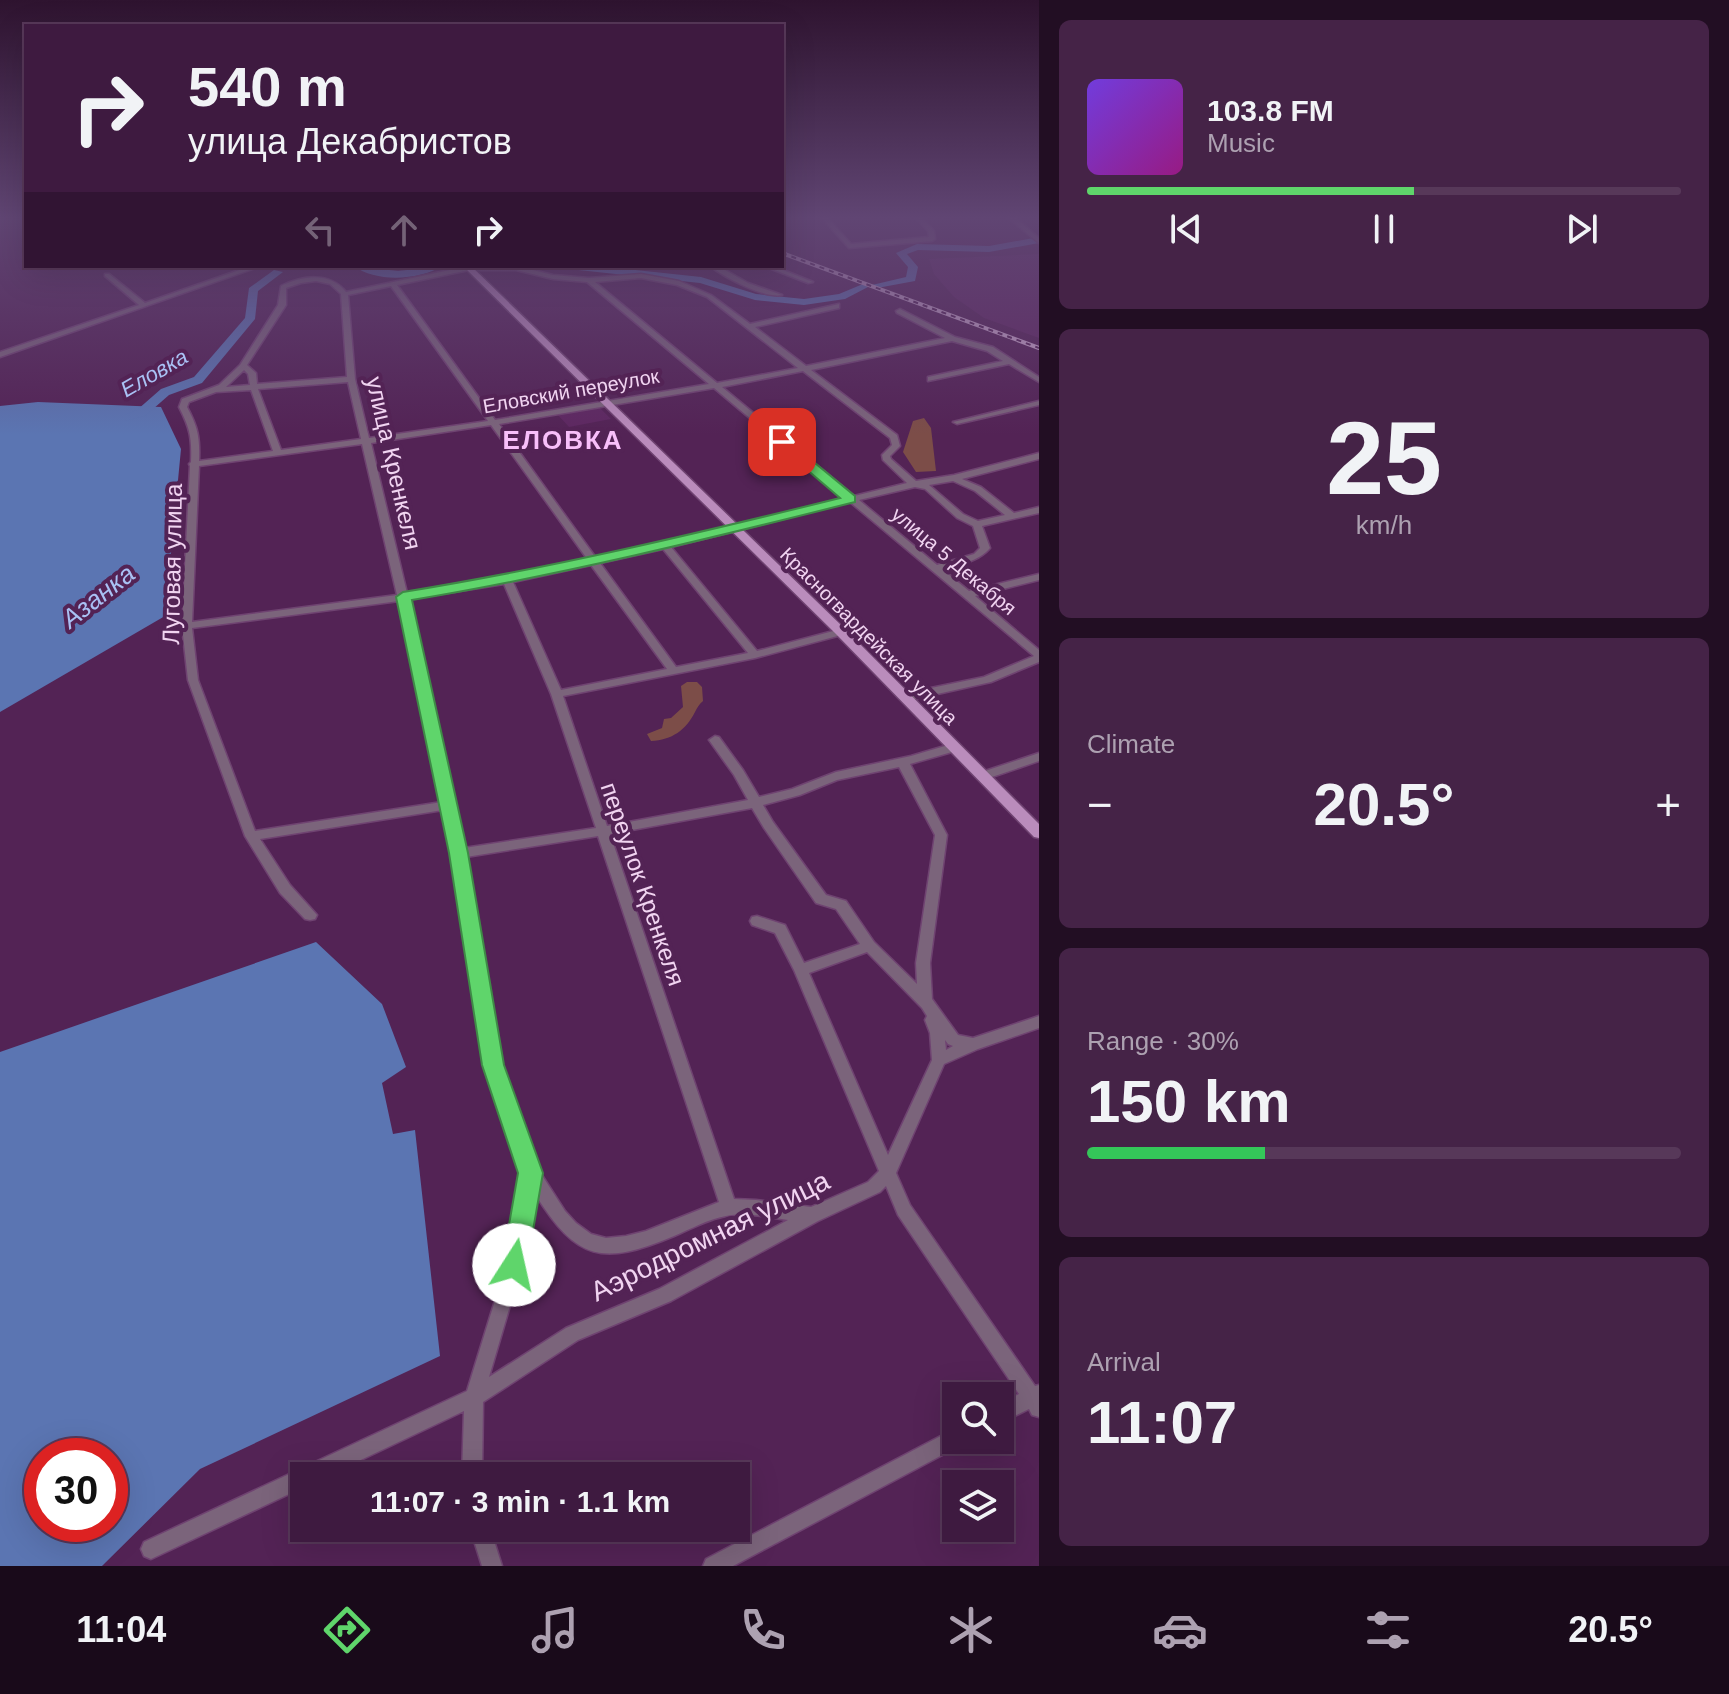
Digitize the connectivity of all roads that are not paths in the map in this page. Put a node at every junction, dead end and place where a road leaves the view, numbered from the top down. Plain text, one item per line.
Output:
1 (124, 289) edge
2 (191, 289) edge
3 (282, 289) edge
4 (341, 289) edge
5 (371, 289) edge
6 (396, 289) edge
7 (491, 289) edge
8 (600, 289) edge
9 (693, 289) edge
10 (761, 289) edge
11 (344, 294) junction
12 (778, 295) dead end
13 (144, 305) junction
14 (836, 306) dead end
15 (900, 311) dead end
16 (750, 326) junction
17 (952, 339) junction
18 (0, 355) edge
19 (1008, 362) junction
20 (243, 366) junction
21 (805, 370) junction
22 (351, 379) junction
23 (931, 379) dead end
24 (1039, 380) edge
25 (714, 386) junction
26 (254, 388) junction
27 (219, 390) junction
28 (607, 402) junction
29 (1039, 403) edge
30 (957, 422) dead end
31 (495, 423) junction
32 (366, 442) junction
33 (278, 454) junction
34 (1039, 456) edge
35 (193, 464) junction
36 (954, 478) junction
37 (914, 484) junction
38 (851, 499) junction
39 (1039, 510) edge
40 (1012, 516) junction
41 (977, 524) junction
42 (735, 529) junction
43 (665, 546) junction
44 (592, 560) junction
45 (936, 569) junction
46 (1039, 577) edge
47 (507, 580) junction
48 (967, 595) junction
49 (403, 597) junction
50 (187, 626) junction
51 (841, 632) junction
52 (755, 655) junction
53 (1039, 656) edge
54 (673, 670) junction
55 (557, 694) junction
56 (906, 697) junction
57 (715, 740) dead end
58 (955, 747) junction
59 (1039, 757) edge
60 (904, 764) junction
61 (983, 776) junction
62 (755, 802) junction
63 (449, 805) junction
64 (601, 831) junction
65 (1039, 833) edge
66 (251, 836) junction
67 (459, 853) junction
68 (310, 915) dead end
69 (757, 921) dead end
70 (869, 946) junction
71 (801, 970) junction
72 (925, 1001) junction
73 (1039, 1022) edge
74 (973, 1044) junction
75 (939, 1060) junction
76 (531, 1173) junction
77 (888, 1173) junction
78 (729, 1207) junction
79 (812, 1215) junction
80 (474, 1397) junction
81 (1037, 1400) edge
82 (1014, 1409) edge
83 (942, 1444) edge
84 (337, 1462) edge
85 (472, 1462) edge
86 (290, 1484) edge
87 (484, 1542) edge
88 (151, 1549) dead end
89 (492, 1566) edge
90 (713, 1566) edge

1 - 13 street
2 - 13 street
3 - 20 street, Луговая улица
4 - 11 street, Луговая улица
5 - 11 street
6 - 31 street
7 - 28 main road, Красногвардейская улица
8 - 25 street, улица 5 Декабря
9 - 16 street
10 - 12 street
11 - 22 street, улица Кренкеля
13 - 18 street
14 - 16 street
15 - 17 street
16 - 21 street
17 - 19 street
17 - 21 street, Еловский переулок
19 - 23 street
19 - 24 street
20 - 26 street
20 - 27 street, Луговая улица
21 - 25 street, Еловский переулок
21 - 37 street
22 - 26 street
22 - 32 street, улица Кренкеля
25 - 28 street, Еловский переулок
25 - 38 street, улица 5 Декабря
26 - 27 street
26 - 33 street
27 - 35 street, Луговая улица
28 - 31 street, Еловский переулок
28 - 42 main road, Красногвардейская улица
29 - 30 street
31 - 32 street, Еловский переулок
31 - 44 street
32 - 33 street, Еловский переулок
32 - 49 street, улица Кренкеля
33 - 35 street, Еловский переулок
34 - 36 street
35 - 50 street, Луговая улица
36 - 37 street
36 - 40 street
37 - 38 street
37 - 41 street
38 - 42 street
38 - 45 street, улица 5 Декабря
39 - 40 street
40 - 41 street
41 - 45 street
42 - 43 street
42 - 51 main road, Красногвардейская улица
43 - 44 street
43 - 52 street
44 - 47 street
44 - 54 street
45 - 48 street, улица 5 Декабря
46 - 48 street
47 - 49 street
47 - 55 street, переулок Кренкеля
48 - 53 street, улица 5 Декабря
49 - 50 street
49 - 63 street, улица Кренкеля
50 - 66 street, Луговая улица
51 - 52 street
51 - 56 main road, Красногвардейская улица
52 - 54 street
53 - 56 street
54 - 55 street
55 - 64 street, переулок Кренкеля
56 - 58 main road, Красногвардейская улица
57 - 62 street
58 - 60 street
58 - 61 main road, Красногвардейская улица
59 - 61 street
60 - 62 street
60 - 72 street
61 - 65 main road, Красногвардейская улица
62 - 64 street
62 - 70 street
63 - 66 street
63 - 67 street, улица Кренкеля
64 - 67 street
64 - 78 street, переулок Кренкеля
66 - 68 street, Луговая улица
67 - 76 street, улица Кренкеля
69 - 71 street
70 - 71 street
70 - 72 street
71 - 77 street
72 - 74 street
72 - 75 street
73 - 74 street
74 - 75 street
75 - 77 street
76 - 78 street
76 - 80 street, улица Кренкеля
77 - 79 street, Аэродромная улица
77 - 81 street
78 - 79 street
79 - 80 street, Аэродромная улица
80 - 84 street, Аэродромная улица
80 - 85 street, улица Кренкеля
81 - 82 street
83 - 90 street
86 - 88 street, Аэродромная улица
87 - 89 street

